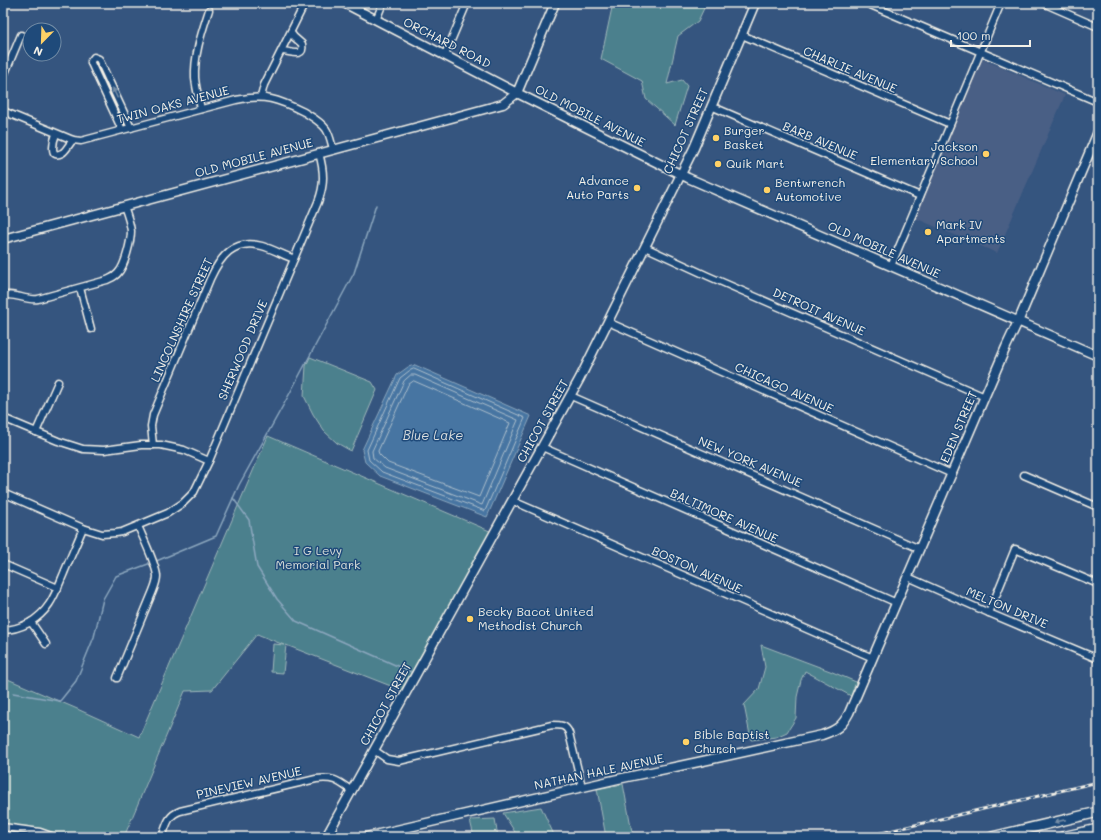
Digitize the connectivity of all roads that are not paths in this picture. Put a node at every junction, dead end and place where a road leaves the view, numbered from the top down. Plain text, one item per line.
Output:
1 (305, 3) edge
2 (344, 3) edge
3 (383, 3) edge
4 (467, 3) edge
5 (555, 3) edge
6 (755, 3) edge
7 (866, 3) edge
8 (1001, 3) edge
9 (1043, 3) edge
10 (209, 10) dead end
11 (376, 20) junction
12 (1098, 27) edge
13 (291, 33) junction
14 (21, 35) dead end
15 (742, 35) junction
16 (282, 51) junction
17 (980, 52) junction
18 (445, 55) junction
19 (3, 78) edge
20 (517, 93) junction
21 (261, 97) junction
22 (1098, 102) edge
23 (711, 106) junction
24 (201, 109) junction
25 (3, 111) edge
26 (950, 124) junction
27 (131, 128) junction
28 (122, 130) junction
29 (1098, 132) edge
30 (56, 134) junction
31 (73, 140) junction
32 (1095, 148) edge
33 (333, 149) junction
34 (320, 153) junction
35 (681, 174) junction
36 (920, 196) junction
37 (124, 206) junction
38 (3, 239) edge
39 (644, 247) junction
40 (294, 259) junction
41 (891, 266) junction
42 (80, 288) junction
43 (3, 296) edge
44 (608, 322) junction
45 (1018, 322) junction
46 (91, 329) dead end
47 (1098, 356) edge
48 (58, 382) dead end
49 (571, 396) junction
50 (985, 397) junction
51 (3, 418) edge
52 (36, 432) junction
53 (153, 445) junction
54 (542, 447) junction
55 (209, 461) junction
56 (952, 474) junction
57 (1024, 475) dead end
58 (3, 493) edge
59 (512, 501) junction
60 (1098, 507) edge
61 (138, 526) junction
62 (83, 528) junction
63 (920, 549) junction
64 (3, 564) edge
65 (908, 577) junction
66 (1098, 584) edge
67 (58, 588) junction
68 (897, 603) junction
69 (989, 613) junction
70 (31, 622) junction
71 (3, 630) edge
72 (46, 644) dead end
73 (873, 658) junction
74 (1098, 659) edge
75 (117, 678) dead end
76 (837, 728) joint
77 (374, 750) junction
78 (582, 787) junction
79 (352, 791) junction
80 (1098, 812) edge
81 (3, 827) edge
82 (1098, 828) edge
83 (54, 837) edge
84 (162, 837) edge
85 (326, 837) edge
86 (366, 837) edge
87 (992, 837) edge
88 (1062, 837) edge

1 - 13 street
2 - 11 main road, ORCHARD ROAD
3 - 11 street
4 - 18 street
5 - 20 main road
6 - 15 main road, CHICOT STREET
7 - 17 street
8 - 17 street
9 - 12 street
10 - 24 street
11 - 18 main road, ORCHARD ROAD
13 - 16 street
13 - 16 street
14 - 19 street
15 - 23 main road, CHICOT STREET
15 - 26 street, CHARLIE AVENUE
16 - 21 street
17 - 22 street
17 - 26 street
18 - 20 main road, ORCHARD ROAD
20 - 33 main road, OLD MOBILE AVENUE
20 - 35 main road, OLD MOBILE AVENUE
21 - 24 street, TWIN OAKS AVENUE
21 - 33 street, TWIN OAKS AVENUE
23 - 35 main road, CHICOT STREET
23 - 36 street, BARB AVENUE
24 - 27 street, TWIN OAKS AVENUE
25 - 30 street, TWIN OAKS AVENUE
26 - 36 street
27 - 28 street, TWIN OAKS AVENUE
27 -> 28 street
28 - 31 street, TWIN OAKS AVENUE
29 - 32 main road, EDEN STREET
30 - 31 street, TWIN OAKS AVENUE
30 - 31 street
32 - 45 main road, EDEN STREET
33 - 34 main road, OLD MOBILE AVENUE
34 - 37 main road, OLD MOBILE AVENUE
34 - 40 street, SHERWOOD DRIVE
35 - 39 main road, CHICOT STREET
35 - 41 main road, OLD MOBILE AVENUE
36 - 41 street
37 - 38 main road, OLD MOBILE AVENUE
37 - 42 street
39 - 44 main road, CHICOT STREET
39 - 50 street, DETROIT AVENUE
40 - 53 street, LINCOLNSHIRE STREET
40 - 55 street, SHERWOOD DRIVE
41 - 45 main road, OLD MOBILE AVENUE
42 - 43 street
42 - 46 street
44 - 49 main road, CHICOT STREET
44 - 56 street, CHICAGO AVENUE
45 - 47 main road, OLD MOBILE AVENUE
45 - 50 main road, EDEN STREET
48 - 52 street
49 - 54 main road, CHICOT STREET
49 - 63 street, NEW YORK AVENUE
50 - 56 main road, EDEN STREET
51 - 52 street
52 - 53 street
53 - 55 street
54 - 59 main road, CHICOT STREET
54 - 68 street, BALTIMORE AVENUE
55 - 61 street, SHERWOOD DRIVE
56 - 63 main road, EDEN STREET
57 - 60 street
58 - 62 street, SHERWOOD DRIVE
59 - 73 street, BOSTON AVENUE
59 - 77 main road, CHICOT STREET
61 - 62 street, SHERWOOD DRIVE
61 - 75 street
62 - 67 street
63 - 65 main road, EDEN STREET
64 - 67 street
65 - 68 main road, EDEN STREET
65 - 69 street, MELTON DRIVE
66 - 69 street
67 - 70 street
68 - 73 main road, EDEN STREET
69 - 74 street, MELTON DRIVE
70 - 71 street
70 - 72 street
73 - 76 main road, EDEN STREET
76 - 78 main road, NATHAN HALE AVENUE
77 - 78 street
77 - 79 main road, CHICOT STREET
78 - 86 main road, NATHAN HALE AVENUE
79 - 84 street, PINEVIEW AVENUE
79 - 85 main road, CHICOT STREET
80 -> 87 main road
81 - 83 street
82 - 88 main road

